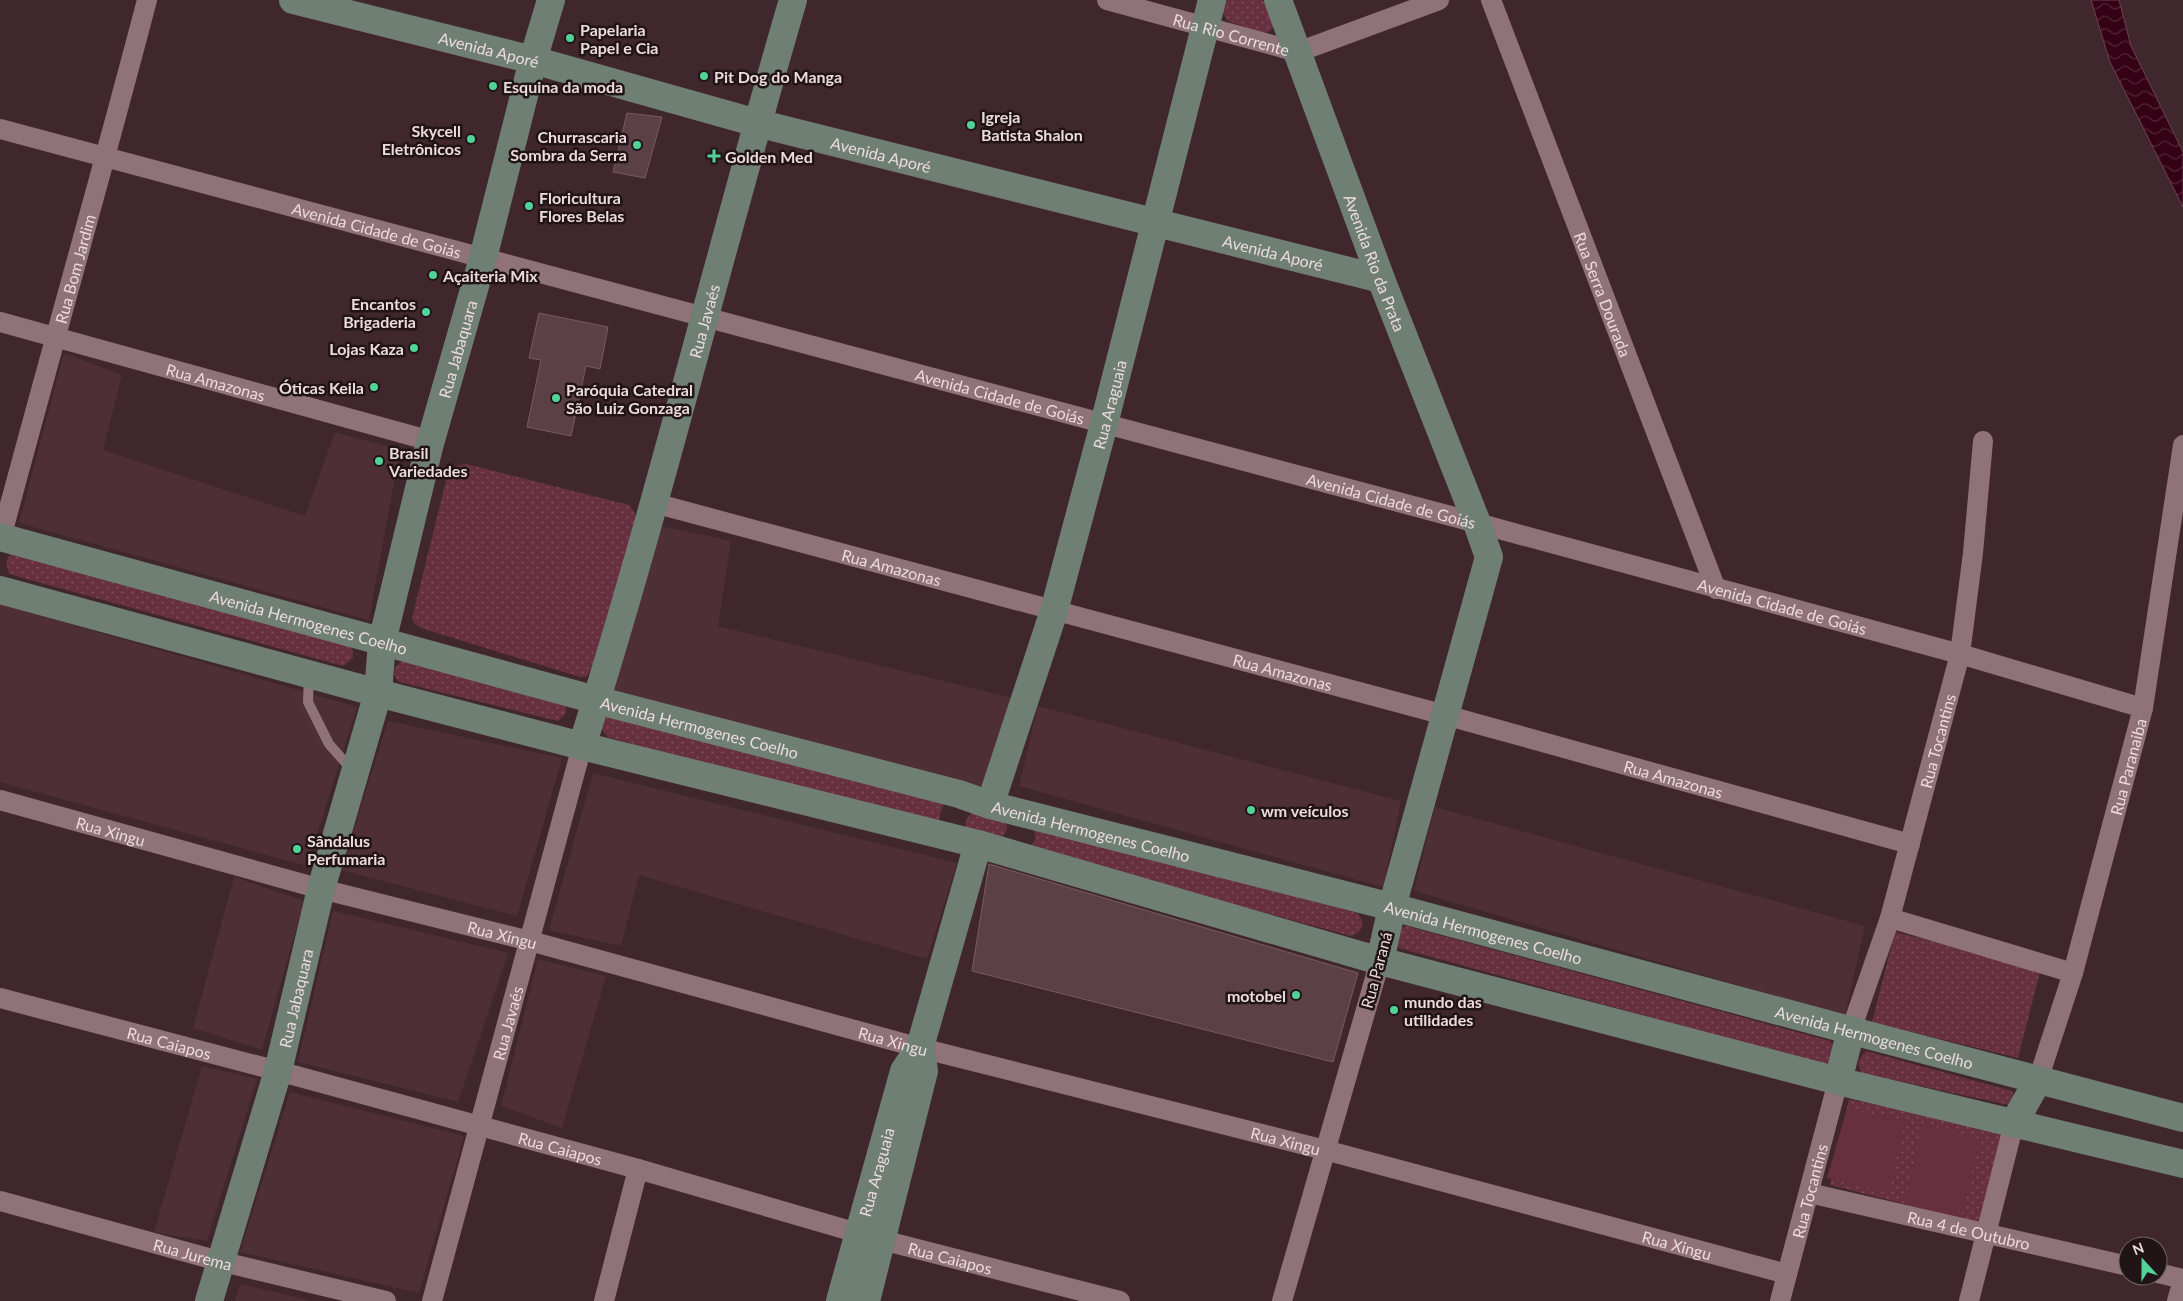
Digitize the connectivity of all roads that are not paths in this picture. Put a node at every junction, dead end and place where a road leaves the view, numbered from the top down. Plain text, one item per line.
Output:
1 (147, 0) edge
2 (293, 0) edge
3 (551, 0) edge
4 (794, 0) edge
5 (1107, 0) edge
6 (1212, 0) edge
7 (1278, 0) edge
8 (1439, 0) edge
9 (1492, 0) edge
10 (1206, 27) junction
11 (1298, 52) junction
12 (533, 60) junction
13 (757, 123) junction
14 (0, 130) edge
15 (106, 158) junction
16 (1154, 222) junction
17 (483, 258) junction
18 (1381, 279) junction
19 (705, 318) junction
20 (0, 322) edge
21 (54, 337) junction
22 (1104, 424) junction
23 (431, 441) junction
24 (1983, 441) dead end
25 (2183, 445) edge
26 (654, 503) junction
27 (1478, 523) junction
28 (0, 538) edge
29 (1716, 589) junction
30 (0, 590) edge
31 (1054, 611) junction
32 (382, 642) junction
33 (1960, 654) junction
34 (310, 675) junction
35 (378, 694) junction
36 (596, 700) junction
37 (2143, 708) junction
38 (1445, 715) junction
39 (582, 746) junction
40 (355, 773) junction
41 (0, 800) edge
42 (990, 805) junction
43 (978, 844) junction
44 (1910, 844) junction
45 (321, 889) junction
46 (1392, 906) junction
47 (1890, 918) junction
48 (530, 941) junction
49 (1380, 961) junction
50 (2073, 973) junction
51 (0, 998) edge
52 (1851, 1030) junction
53 (920, 1047) junction
54 (278, 1071) junction
55 (2038, 1080) junction
56 (1838, 1081) junction
57 (2183, 1118) edge
58 (2014, 1123) junction
59 (480, 1125) junction
60 (1324, 1150) junction
61 (2183, 1164) edge
62 (638, 1168) junction
63 (1809, 1192) junction
64 (0, 1201) edge
65 (1987, 1233) junction
66 (870, 1237) junction
67 (219, 1261) junction
68 (2118, 1264) edge
69 (1787, 1274) junction
70 (2168, 1276) edge
71 (2183, 1280) edge
72 (209, 1301) edge
73 (386, 1301) edge
74 (432, 1301) edge
75 (604, 1301) edge
76 (840, 1301) edge
77 (866, 1301) edge
78 (1120, 1301) edge
79 (1282, 1301) edge
80 (1780, 1301) edge
81 (1969, 1301) edge
82 (2177, 1301) edge

1 - 15 street, Rua Bom Jardim
2 - 12 main road, Avenida Aporé
3 - 12 main road, Rua Jabaquara
4 - 13 main road, Rua Javaés
5 - 10 street, Rua Rio Corrente
6 - 10 main road, Rua Araguaia
7 - 11 main road, Avenida Rio da Prata
8 - 11 street, Rua Rio Corrente
9 - 29 street, Rua Serra Dourada
10 - 11 street, Rua Rio Corrente
10 - 16 main road, Rua Araguaia
11 - 18 main road, Avenida Rio da Prata
12 - 13 main road, Avenida Aporé
12 - 17 main road, Rua Jabaquara
13 - 16 main road, Avenida Aporé
13 - 19 main road, Rua Javaés
14 - 15 street, Avenida Cidade de Goiás
15 - 17 street, Avenida Cidade de Goiás
15 - 21 street, Rua Bom Jardim
16 - 18 main road, Avenida Aporé
16 - 22 main road, Rua Araguaia
17 - 19 street, Avenida Cidade de Goiás
17 - 23 main road, Rua Jabaquara
18 - 27 main road, Avenida Rio da Prata
19 - 22 street, Avenida Cidade de Goiás
19 - 26 main road, Rua Javaés
20 - 21 street, Rua Amazonas
21 - 23 street, Rua Amazonas
21 - 28 street, Rua Bom Jardim
22 - 27 street, Avenida Cidade de Goiás
22 - 31 main road, Rua Araguaia
23 - 32 main road, Rua Jabaquara
24 - 33 street, Rua Tocantins
25 - 37 street, Rua Paranaiba
26 - 31 street, Rua Amazonas
26 - 36 main road, Rua Javaés
27 - 29 street, Avenida Cidade de Goiás
27 - 38 main road, Rua Paraná
28 - 32 main road, Avenida Hermogenes Coelho
29 - 33 street, Avenida Cidade de Goiás
30 - 34 main road
31 - 38 street, Rua Amazonas
31 - 42 main road, Rua Araguaia
32 - 35 main road, Rua Jabaquara
32 - 36 main road, Avenida Hermogenes Coelho
33 - 37 street, Avenida Cidade de Goiás
33 - 44 street, Rua Tocantins
34 - 35 main road
34 - 40 lane
35 - 39 main road
35 - 40 main road, Rua Jabaquara
36 - 39 main road, Rua Javaés
36 - 42 main road, Avenida Hermogenes Coelho
37 - 50 street, Rua Paranaiba
38 - 44 street, Rua Amazonas
38 - 46 main road, Rua Paraná
39 - 43 main road
39 - 48 street, Rua Javaés
40 - 45 main road, Rua Jabaquara
41 - 45 street, Rua Xingu
42 - 43 main road
42 - 46 main road, Avenida Hermogenes Coelho
43 - 49 main road
43 - 53 main road, Rua Araguaia
44 - 47 street, Rua Tocantins
45 - 48 street, Rua Xingu
45 - 54 main road, Rua Jabaquara
46 - 49 main road, Rua Paraná
46 - 52 main road, Avenida Hermogenes Coelho
47 - 50 street
47 - 52 street, Rua Tocantins
48 - 53 street, Rua Xingu
48 - 59 street, Rua Javaés
49 - 56 main road
49 - 60 street, Rua Paraná
50 - 55 street, Rua Paranaiba
51 - 54 street, Rua Caiapos
52 - 55 main road, Avenida Hermogenes Coelho
52 - 56 main road
53 - 60 street, Rua Xingu
53 - 66 main road, Rua Araguaia
54 - 59 street, Rua Caiapos
54 - 67 main road, Rua Jabaquara
55 - 57 main road, Avenida Hermogenes Coelho
55 - 58 main road
56 - 58 main road
56 - 63 street, Rua Tocantins
58 - 61 main road
58 - 65 street
59 - 62 street, Rua Caiapos
59 - 74 street, Rua Javaés
60 - 69 street, Rua Xingu
60 - 79 street, Rua Paraná
62 - 66 street, Rua Caiapos
62 - 75 street
63 - 65 street, Rua 4 de Outubro
63 - 69 street, Rua Tocantins
64 - 67 street, Rua Jurema
65 - 68 street, Rua 4 de Outubro
65 - 81 street
66 - 76 main road, Rua Araguaia
66 - 77 main road, Rua Araguaia
66 - 78 street, Rua Caiapos
67 - 72 main road, Rua Jabaquara
67 - 73 street, Rua Jurema
69 - 80 street, Rua Tocantins
70 - 71 street
71 - 82 street

